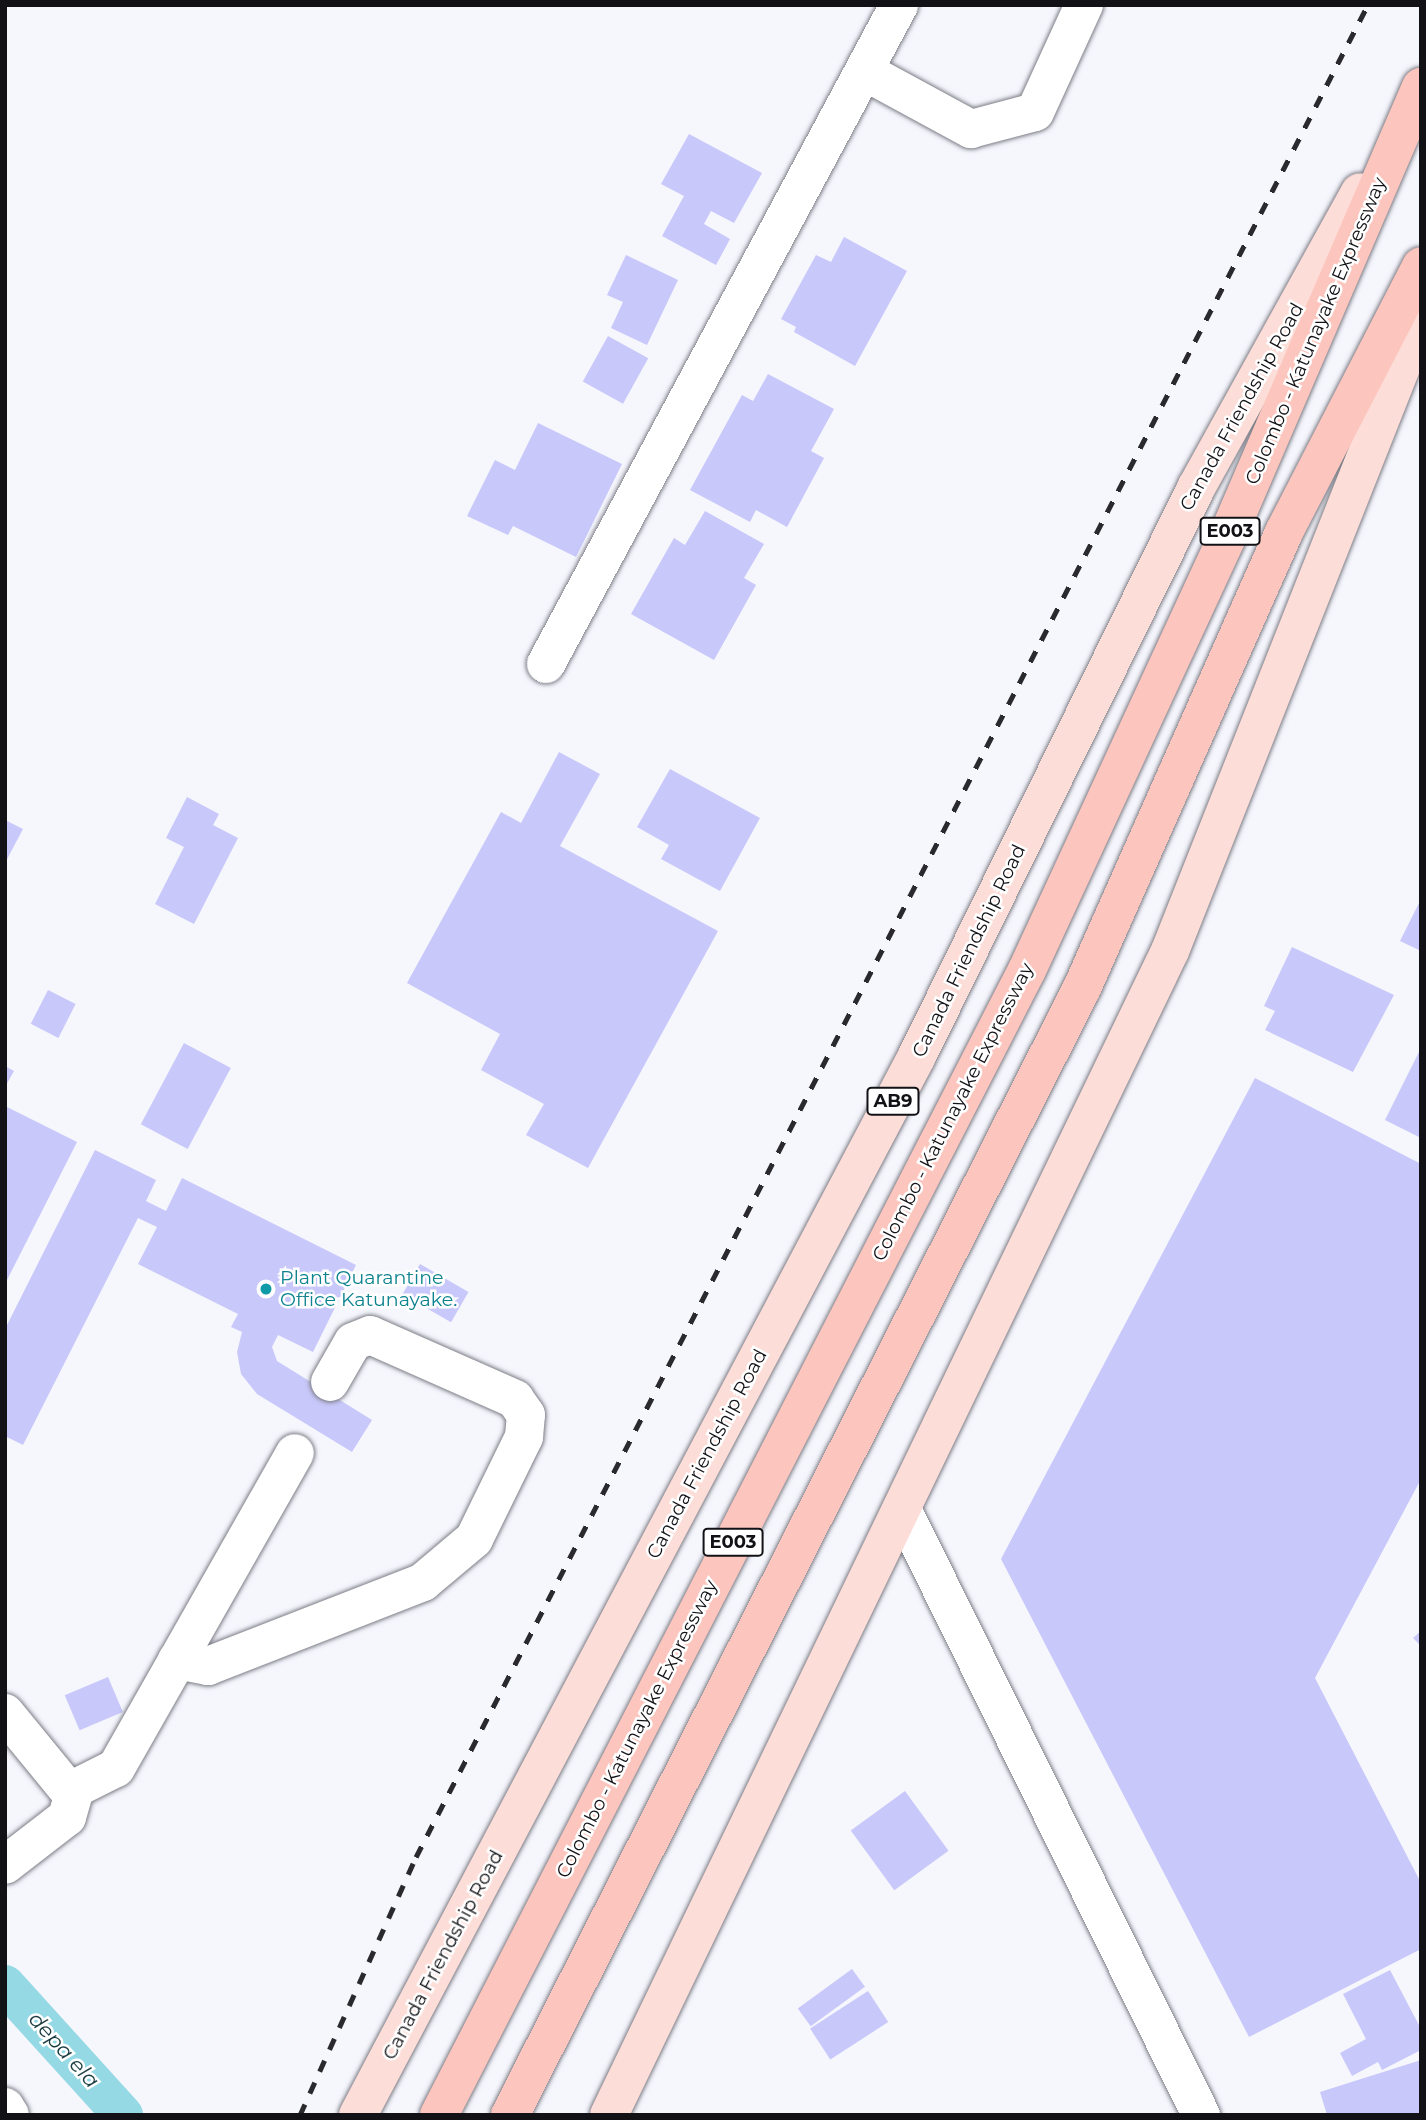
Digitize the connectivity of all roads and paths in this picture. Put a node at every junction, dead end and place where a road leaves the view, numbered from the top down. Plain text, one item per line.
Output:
1 (899, 5) edge
2 (1084, 5) edge
3 (864, 71) junction
4 (1421, 85) edge
5 (1421, 266) edge
6 (1421, 317) edge
7 (545, 664) dead end
8 (330, 1382) dead end
9 (295, 1453) dead end
10 (903, 1511) junction
11 (177, 1660) junction
12 (5, 1713) edge
13 (72, 1790) junction
14 (5, 1865) edge
15 (5, 2107) edge
16 (10, 2115) edge
17 (358, 2115) edge
18 (439, 2115) edge
19 (510, 2115) edge
20 (609, 2115) edge
21 (1201, 2115) edge

1 - 3 street
2 - 3 street
3 - 7 street
4 - 17 main road, Canada Friendship Road / AB9
4 - 18 highway, Colombo - Katunayake Expressway / E003
5 - 19 highway, E003
6 - 10 main road
8 - 11 street
9 - 11 street
10 - 20 main road
10 - 21 street
11 - 13 street
12 - 13 street
13 - 14 street
15 - 16 street

